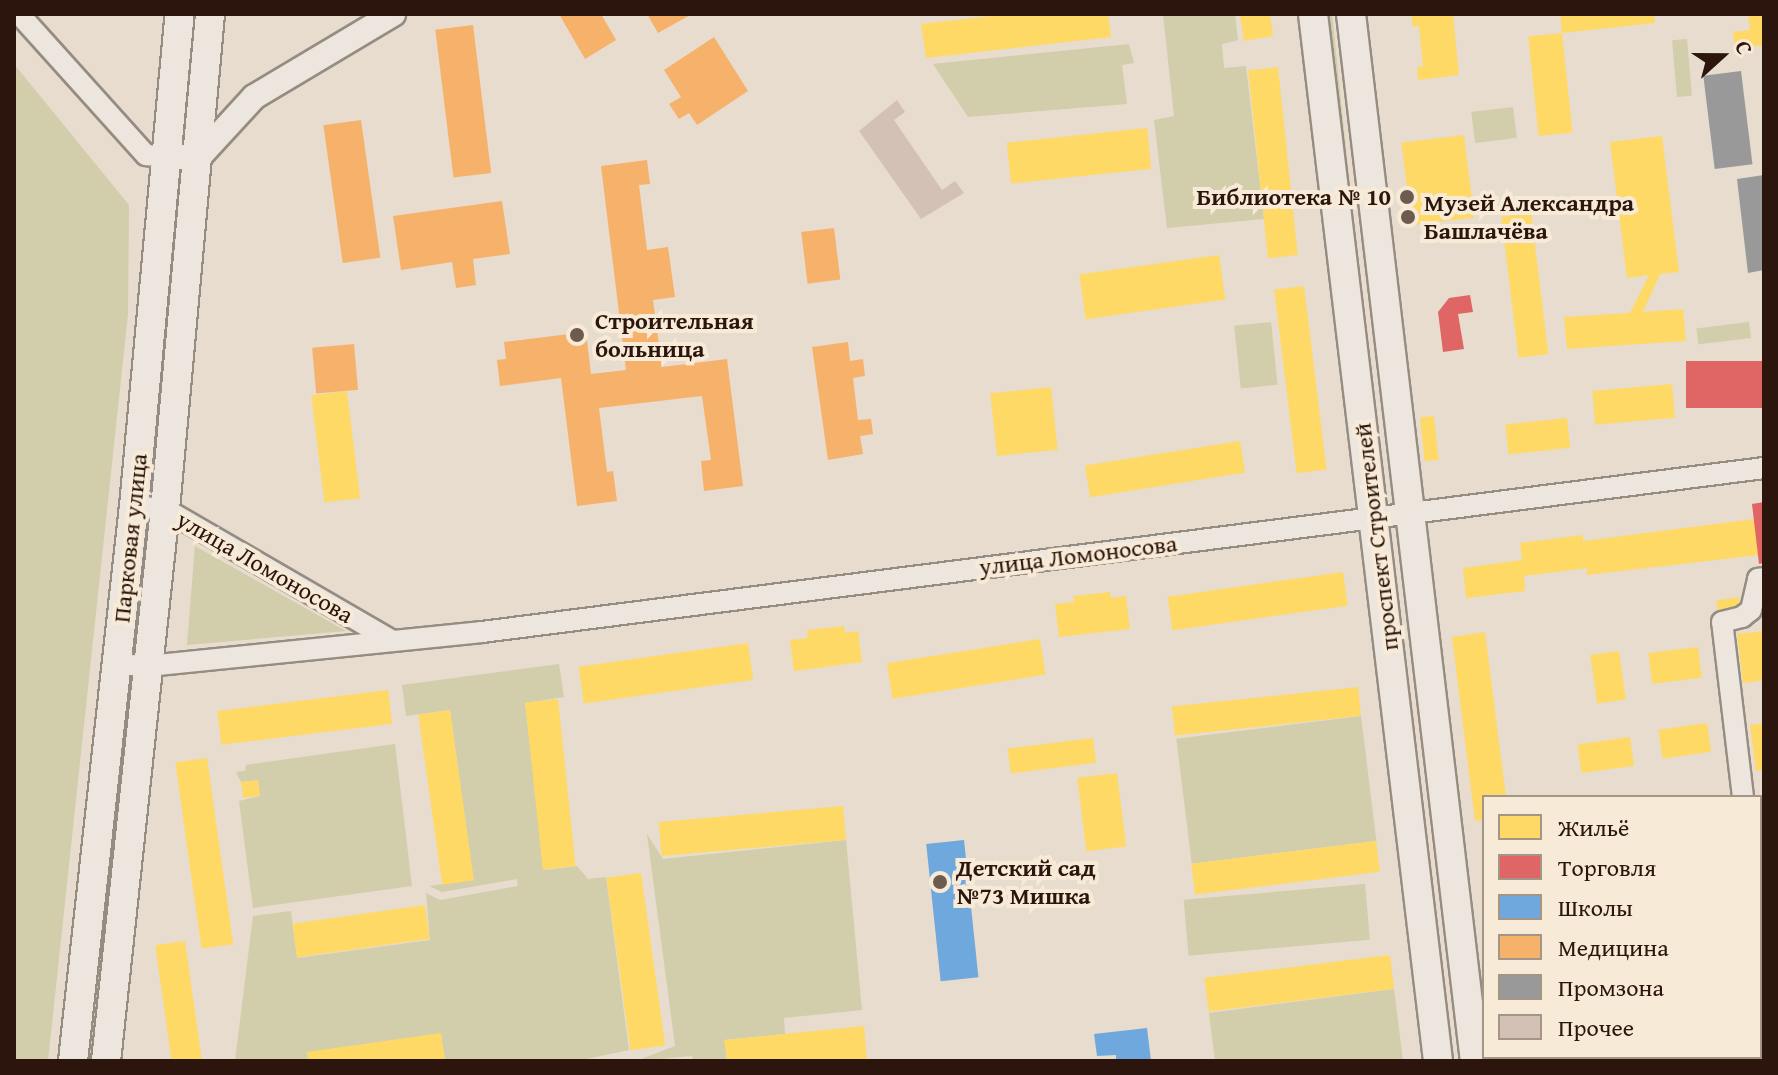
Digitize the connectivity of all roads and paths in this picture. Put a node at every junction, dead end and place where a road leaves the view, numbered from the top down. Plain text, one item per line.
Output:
1 (19, 14) edge
2 (180, 14) edge
3 (210, 14) edge
4 (393, 14) edge
5 (1313, 14) edge
6 (1351, 14) edge
7 (166, 157) junction
8 (199, 157) junction
9 (1764, 468) edge
10 (134, 506) junction
11 (165, 509) junction
12 (1411, 512) junction
13 (1374, 517) junction
14 (1764, 578) edge
15 (391, 640) junction
16 (117, 664) junction
17 (148, 666) junction
18 (1743, 795) edge
19 (73, 1061) edge
20 (106, 1061) edge
21 (1438, 1061) edge
22 (1475, 1061) edge

1 - 7 street
2 - 7 main road, Парковая улица
3 - 8 main road, Парковая улица
4 - 8 street
5 - 13 main road, проспект Строителей
6 - 12 main road, проспект Строителей
7 - 8 street
7 - 10 main road, Парковая улица
8 - 11 main road, Парковая улица
9 - 12 street, улица Ломоносова
10 - 11 street, улица Ломоносова
10 - 16 main road, Парковая улица
11 - 15 street, улица Ломоносова
11 - 17 main road, Парковая улица
12 - 13 street, улица Ломоносова
12 - 22 main road, проспект Строителей
13 - 15 street, улица Ломоносова
13 - 21 main road, проспект Строителей
14 - 18 street
15 - 17 street, улица Ломоносова
16 - 17 street, улица Ломоносова
16 - 19 main road, Парковая улица
17 - 20 main road, Парковая улица

